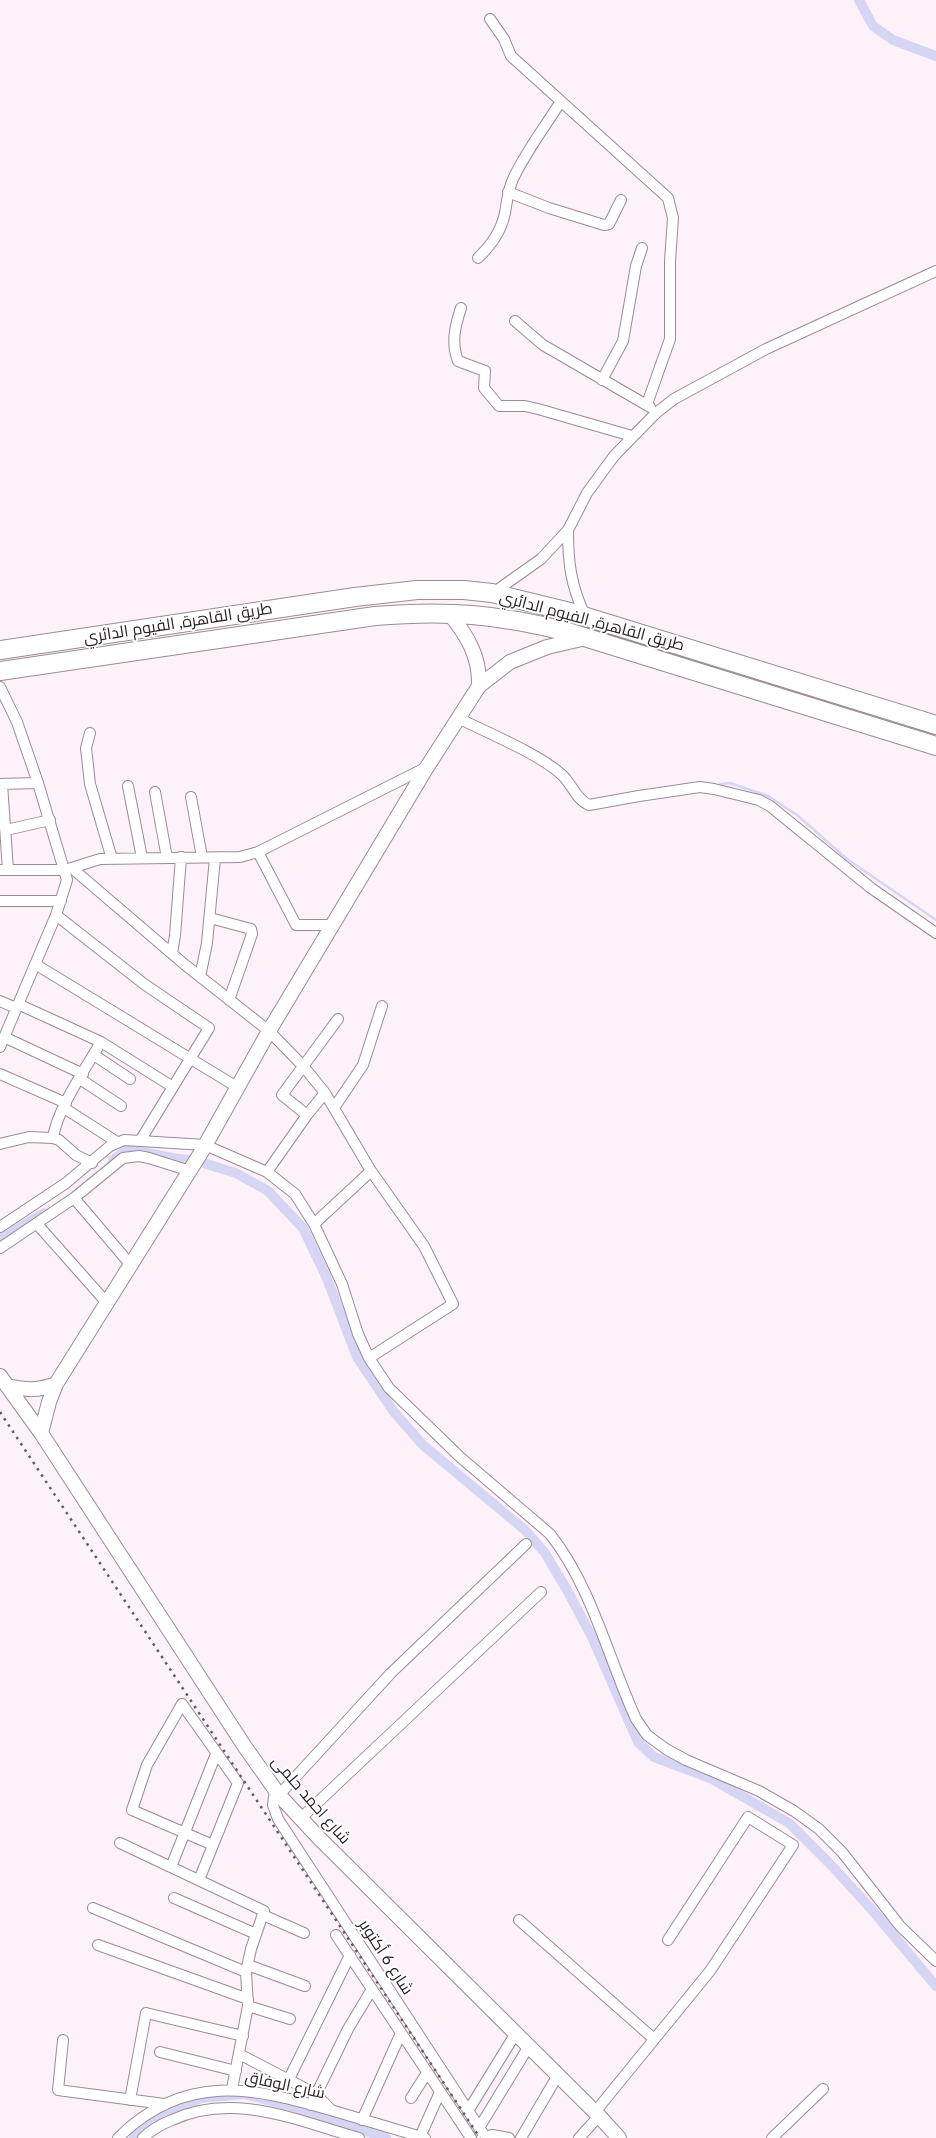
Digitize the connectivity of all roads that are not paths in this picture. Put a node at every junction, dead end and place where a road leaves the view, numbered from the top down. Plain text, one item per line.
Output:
1 (490, 19) dead end
2 (561, 101) junction
3 (508, 192) junction
4 (621, 200) dead end
5 (642, 248) dead end
6 (478, 258) dead end
7 (936, 271) edge
8 (461, 308) dead end
9 (516, 321) dead end
10 (602, 380) junction
11 (647, 404) junction
12 (656, 413) junction
13 (632, 436) junction
14 (568, 530) junction
15 (492, 593) junction
16 (448, 612) junction
17 (585, 616) junction
18 (198, 621) junction
19 (586, 638) junction
20 (201, 641) junction
21 (0, 650) edge
22 (0, 671) edge
23 (479, 686) junction
24 (815, 686) junction
25 (0, 687) edge
26 (809, 708) junction
27 (458, 718) junction
28 (936, 725) edge
29 (90, 733) dead end
30 (936, 746) edge
31 (426, 767) junction
32 (38, 783) junction
33 (1, 784) edge
34 (128, 786) dead end
35 (155, 792) dead end
36 (191, 797) dead end
37 (50, 820) junction
38 (6, 830) junction
39 (258, 852) junction
40 (112, 858) junction
41 (142, 858) junction
42 (167, 858) junction
43 (181, 858) junction
44 (202, 858) junction
45 (215, 858) junction
46 (69, 869) junction
47 (4, 870) edge
48 (0, 901) edge
49 (61, 901) junction
50 (56, 915) junction
51 (210, 918) junction
52 (332, 925) junction
53 (936, 932) edge
54 (172, 953) junction
55 (35, 964) junction
56 (200, 978) junction
57 (229, 1000) junction
58 (0, 1001) edge
59 (17, 1006) junction
60 (382, 1006) dead end
61 (338, 1018) dead end
62 (269, 1031) junction
63 (4, 1037) junction
64 (101, 1042) junction
65 (0, 1047) edge
66 (94, 1056) junction
67 (191, 1058) junction
68 (304, 1067) junction
69 (0, 1074) edge
70 (82, 1076) junction
71 (130, 1079) dead end
72 (173, 1087) junction
73 (237, 1087) junction
74 (325, 1093) junction
75 (65, 1106) junction
76 (121, 1106) dead end
77 (334, 1108) junction
78 (307, 1114) junction
79 (53, 1138) junction
80 (140, 1141) junction
81 (117, 1142) junction
82 (0, 1144) edge
83 (204, 1148) junction
84 (92, 1163) junction
85 (191, 1168) junction
86 (371, 1171) junction
87 (267, 1172) junction
88 (74, 1198) junction
89 (36, 1224) junction
90 (314, 1224) junction
91 (0, 1227) edge
92 (0, 1248) edge
93 (130, 1264) junction
94 (107, 1304) junction
95 (369, 1358) junction
96 (4, 1381) edge
97 (56, 1384) junction
98 (41, 1434) junction
99 (526, 1544) dead end
100 (541, 1592) dead end
101 (216, 1754) junction
102 (277, 1792) junction
103 (300, 1819) junction
104 (184, 1833) junction
105 (120, 1843) dead end
106 (213, 1845) junction
107 (171, 1867) junction
108 (199, 1880) junction
109 (174, 1898) dead end
110 (94, 1908) dead end
111 (263, 1915) junction
112 (518, 1920) dead end
113 (304, 1933) dead end
114 (256, 1934) junction
115 (336, 1935) dead end
116 (668, 1940) dead end
117 (98, 1946) dead end
118 (350, 1954) junction
119 (936, 1961) edge
120 (247, 1968) junction
121 (305, 1986) dead end
122 (372, 1989) junction
123 (248, 2003) junction
124 (290, 2019) dead end
125 (401, 2033) junction
126 (516, 2033) junction
127 (243, 2036) junction
128 (654, 2039) junction
129 (63, 2040) dead end
130 (529, 2046) junction
131 (160, 2052) dead end
132 (239, 2054) junction
133 (236, 2070) junction
134 (428, 2073) junction
135 (558, 2075) junction
136 (289, 2079) junction
137 (823, 2088) dead end
138 (232, 2089) junction
139 (440, 2092) junction
140 (316, 2094) junction
141 (411, 2098) dead end
142 (130, 2100) junction
143 (165, 2104) junction
144 (311, 2105) junction
145 (331, 2110) junction
146 (468, 2111) junction
147 (597, 2114) junction
148 (362, 2120) junction
149 (483, 2135) edge
150 (422, 2137) edge
151 (118, 2138) edge
152 (143, 2138) edge
153 (358, 2138) edge
154 (470, 2138) edge
155 (509, 2138) edge
156 (521, 2138) edge
157 (579, 2138) edge
158 (619, 2138) edge
159 (772, 2138) edge

1 - 2 street
2 - 3 street
2 - 11 street
3 - 4 street
3 - 6 street
5 - 10 street
7 - 12 street
8 - 13 street
9 - 10 street
10 - 11 street
11 - 12 street
12 - 13 street
13 - 14 street
14 - 15 street
14 - 17 street
15 - 17 highway, طريق القاهرة, الفيوم الدائري
15 - 18 highway, طريق القاهرة, الفيوم الدائري
16 - 19 highway, طريق القاهرة, الفيوم الدائري
16 - 20 highway, طريق القاهرة, الفيوم الدائري
16 - 23 street
17 - 24 highway, طريق القاهرة, الفيوم الدائري
18 - 20 highway
18 - 21 highway, طريق القاهرة, الفيوم الدائري
19 - 23 street
19 - 26 highway, طريق القاهرة, الفيوم الدائري
20 - 22 highway, طريق القاهرة, الفيوم الدائري
23 - 27 street
24 - 26 highway
24 - 28 highway, طريق القاهرة, الفيوم الدائري
25 - 32 street
26 - 30 highway, طريق القاهرة, الفيوم الدائري
27 - 31 street
27 - 53 street
29 - 40 street
31 - 39 street
31 - 52 street
32 - 33 street
32 - 37 street
33 - 38 street
34 - 41 street
35 - 42 street
36 - 44 street
37 - 38 street
37 - 46 street
38 - 47 street
39 - 45 street
39 - 52 street
40 - 41 street
40 - 46 street
41 - 42 street
42 - 43 street
43 - 44 street
43 - 54 street
44 - 45 street
45 - 51 street
46 - 47 street
46 - 49 street
46 - 54 street
48 - 49 street
49 - 50 street
50 - 55 street
50 - 67 street
51 - 56 street
51 - 57 street
52 - 62 street
54 - 56 street
55 - 59 street
55 - 67 street
56 - 57 street
57 - 62 street
58 - 59 street
59 - 63 street
59 - 64 street
60 - 77 street
61 - 68 street
62 - 68 street
62 - 73 street
63 - 65 street
63 - 70 street
64 - 66 street
64 - 72 street
66 - 70 street
66 - 71 street
67 - 72 street
67 - 73 street
68 - 74 street
68 - 78 street
69 - 75 street
70 - 75 street
70 - 76 street
72 - 80 street
73 - 83 street
74 - 77 street
74 - 78 street
75 - 79 street
75 - 81 street
77 - 86 street
78 - 87 street
79 - 82 street
79 - 84 street
80 - 81 street
80 - 83 street
81 - 84 street
83 - 85 street
83 - 87 street
84 - 91 street
85 - 88 street
85 - 93 street
86 - 90 street
86 - 95 street
87 - 90 street
88 - 89 street
88 - 93 street
89 - 92 street
89 - 94 street
90 - 95 street
93 - 94 street
94 - 97 street
95 - 119 street
96 - 97 street
96 - 98 street, شارع احمد حلمى
97 - 98 street
98 - 102 street, شارع احمد حلمى
99 - 102 street
100 - 103 street
101 - 104 street
101 - 104 street
101 - 106 street
102 - 103 street, شارع احمد حلمى
102 - 146 street, شارع 6 أكتوبر
103 - 126 street, شارع احمد حلمى
104 - 106 street
104 - 107 street
105 - 107 street
106 - 108 street
107 - 108 street
108 - 111 street
109 - 114 street
110 - 120 street
111 - 113 street
111 - 114 street
112 - 128 street
114 - 120 street
115 - 118 street, شارع 6 أكتوبر
116 - 128 street
117 - 123 street
118 - 122 street, شارع 6 أكتوبر
118 - 136 street
120 - 121 street
120 - 123 street
122 - 125 street, شارع 6 أكتوبر
122 - 140 street
123 - 124 street
123 - 127 street
125 - 134 street, شارع 6 أكتوبر
125 - 148 street
126 - 130 street, شارع احمد حلمى
126 - 146 street
127 - 132 street
127 - 142 street
128 - 147 street
129 - 142 street
130 - 135 street, شارع احمد حلمى
130 - 149 street
131 - 133 street
132 - 133 street
132 - 136 street
133 - 138 street
134 - 139 street, شارع 6 أكتوبر
134 - 141 street
135 - 147 street, شارع احمد حلمى
135 - 156 street
136 - 140 street
137 - 159 street
138 - 143 street, شارع الوفاق
138 - 144 street, شارع الوفاق
139 - 150 street
139 - 154 street, شارع 6 أكتوبر
140 - 144 street
140 - 145 street
142 - 143 street
143 - 151 street, شارع الوفاق
144 - 145 street, شارع الوفاق
145 - 148 street, شارع الوفاق
146 - 149 street, شارع 6 أكتوبر
147 - 157 street
147 - 158 street, شارع احمد حلمى
148 - 150 street, شارع الوفاق
149 - 155 street
152 - 153 street, شارع الوفاق

